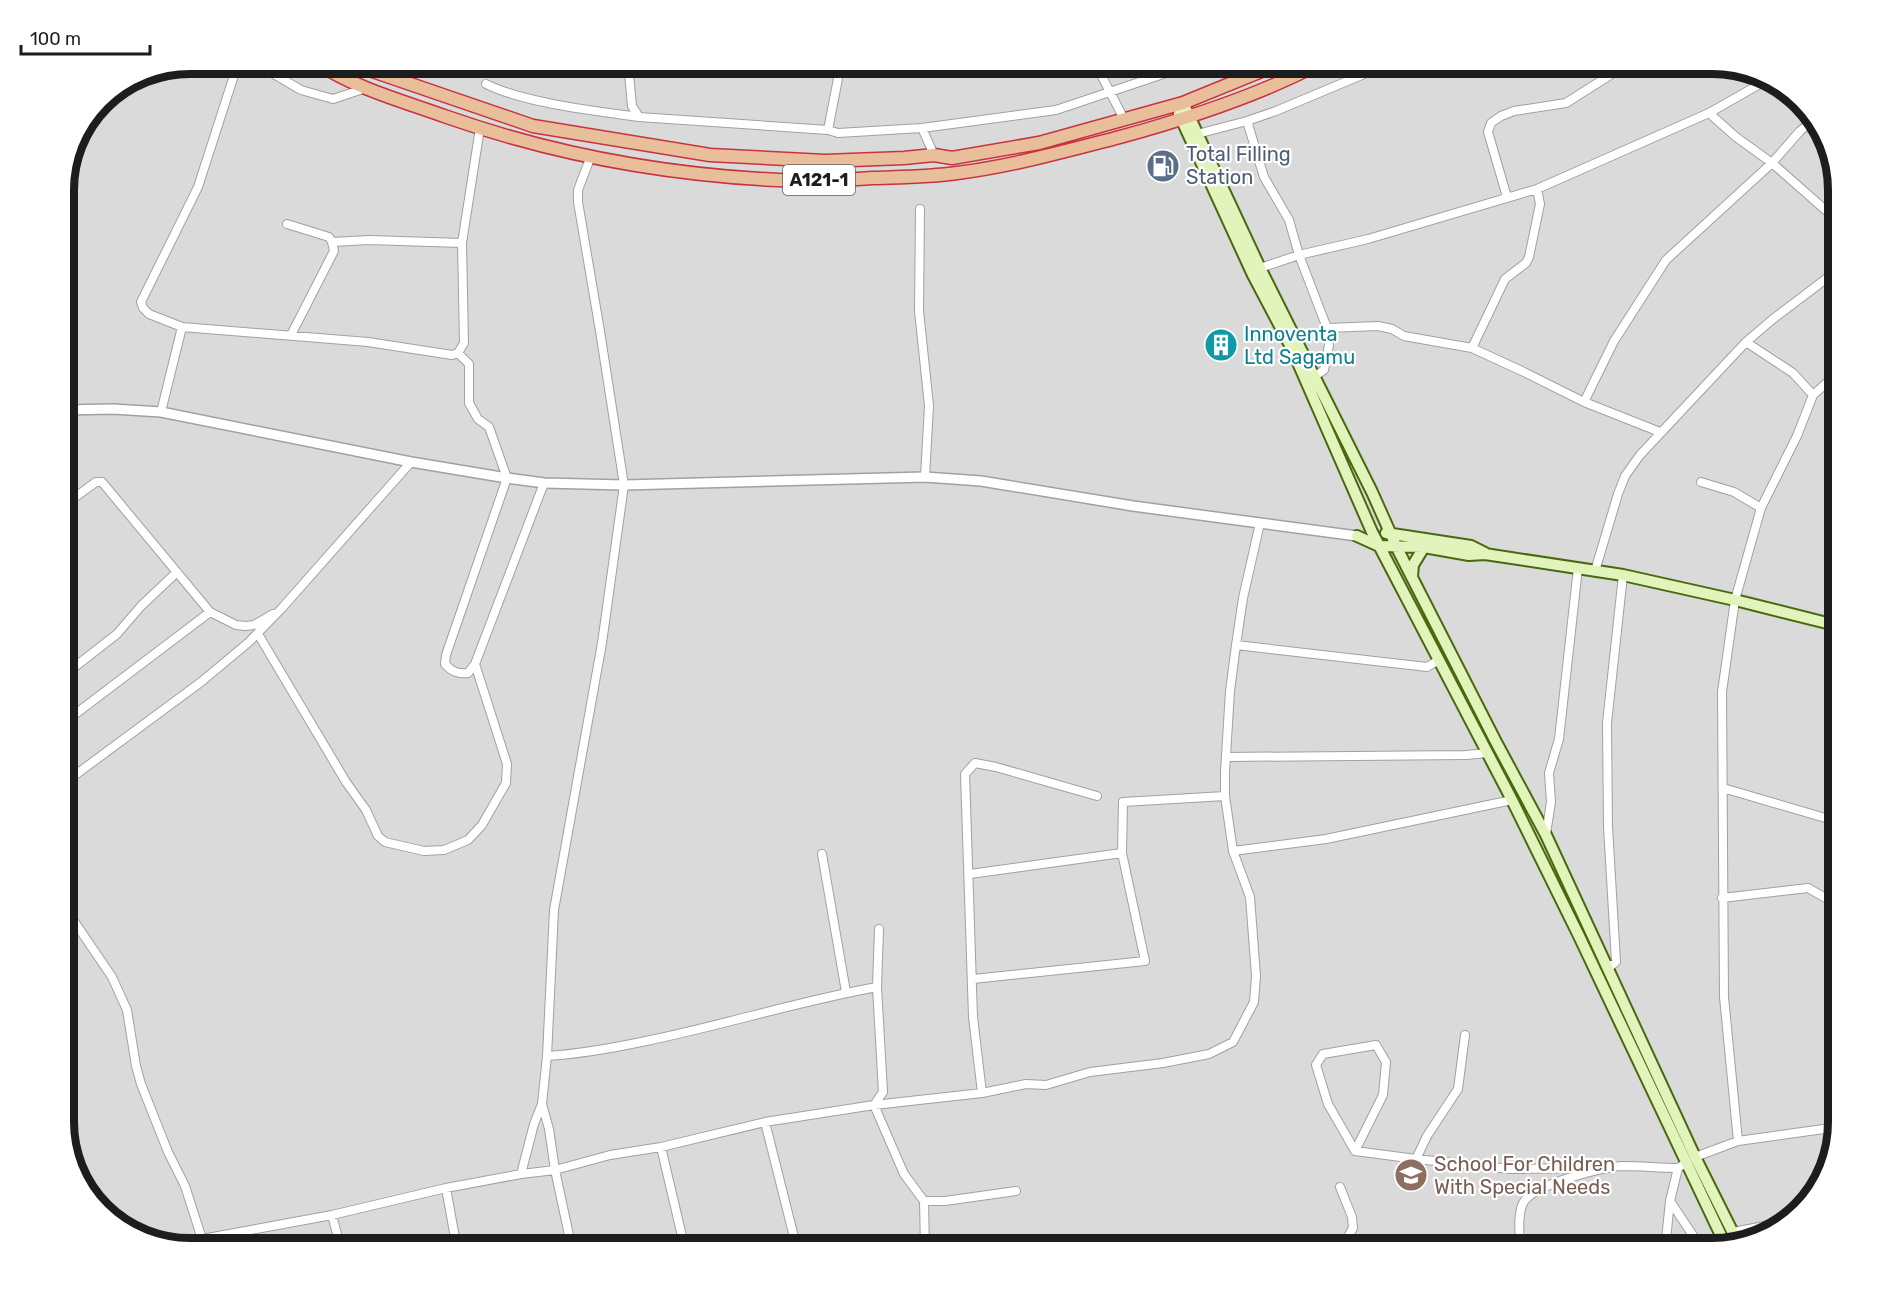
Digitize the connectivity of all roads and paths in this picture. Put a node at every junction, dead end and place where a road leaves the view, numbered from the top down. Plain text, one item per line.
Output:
1 (234, 74) edge
2 (274, 74) edge
3 (334, 74) edge
4 (389, 74) edge
5 (629, 74) edge
6 (839, 74) edge
7 (1101, 74) edge
8 (1162, 74) edge
9 (1254, 74) edge
10 (1300, 74) edge
11 (1363, 74) edge
12 (1612, 74) edge
13 (486, 84) dead end
14 (1760, 84) edge
15 (366, 88) junction
16 (1110, 91) junction
17 (1180, 104) junction
18 (1709, 113) junction
19 (639, 117) junction
20 (1186, 118) junction
21 (1124, 119) junction
22 (1247, 121) junction
23 (1808, 124) edge
24 (480, 128) junction
25 (922, 128) junction
26 (828, 130) junction
27 (1197, 134) junction
28 (934, 155) junction
29 (591, 156) junction
30 (1772, 163) junction
31 (1538, 189) junction
32 (1507, 197) junction
33 (920, 208) dead end
34 (1828, 212) edge
35 (287, 224) dead end
36 (332, 242) junction
37 (462, 243) junction
38 (1299, 255) junction
39 (1260, 268) junction
40 (1828, 277) edge
41 (182, 327) junction
42 (1327, 328) junction
43 (291, 335) junction
44 (1746, 342) junction
45 (1472, 348) junction
46 (459, 353) junction
47 (1315, 376) junction
48 (1828, 382) edge
49 (1813, 395) junction
50 (1584, 402) junction
51 (74, 410) edge
52 (160, 412) junction
53 (1660, 432) junction
54 (411, 462) junction
55 (925, 477) junction
56 (507, 478) junction
57 (544, 483) junction
58 (1701, 483) dead end
59 (624, 484) junction
60 (74, 498) edge
61 (1761, 508) junction
62 (1382, 515) junction
63 (1260, 522) junction
64 (1372, 532) junction
65 (1390, 534) junction
66 (1357, 536) junction
67 (1421, 543) junction
68 (1379, 546) junction
69 (1397, 548) junction
70 (1578, 568) junction
71 (1595, 571) junction
72 (177, 572) junction
73 (1623, 575) junction
74 (1412, 576) junction
75 (1735, 600) junction
76 (282, 608) junction
77 (210, 612) junction
78 (1828, 623) edge
79 (258, 634) junction
80 (1236, 645) junction
81 (1439, 660) junction
82 (475, 664) junction
83 (74, 667) edge
84 (74, 715) edge
85 (1487, 753) junction
86 (1227, 757) junction
87 (74, 776) edge
88 (1723, 788) junction
89 (1097, 796) dead end
90 (1225, 796) junction
91 (1512, 800) junction
92 (1828, 819) edge
93 (1546, 835) junction
94 (1233, 851) junction
95 (1122, 853) junction
96 (822, 854) dead end
97 (970, 874) junction
98 (1722, 898) junction
99 (1828, 899) edge
100 (74, 921) edge
101 (879, 929) dead end
102 (1608, 968) junction
103 (973, 979) junction
104 (877, 987) junction
105 (846, 992) junction
106 (1465, 1035) dead end
107 (547, 1056) junction
108 (982, 1093) junction
109 (542, 1104) junction
110 (874, 1105) junction
111 (765, 1122) junction
112 (1828, 1128) edge
113 (1738, 1141) junction
114 (661, 1147) junction
115 (1356, 1151) junction
116 (1416, 1159) junction
117 (1686, 1163) junction
118 (1609, 1167) junction
119 (555, 1170) junction
120 (521, 1174) junction
121 (1340, 1187) dead end
122 (446, 1188) junction
123 (1016, 1191) dead end
124 (924, 1201) junction
125 (1670, 1201) junction
126 (332, 1215) junction
127 (1764, 1226) edge
128 (1733, 1232) junction
129 (233, 1234) junction
130 (1735, 1236) edge
131 (202, 1238) edge
132 (208, 1238) edge
133 (233, 1238) edge
134 (337, 1238) edge
135 (455, 1238) edge
136 (570, 1238) edge
137 (682, 1238) edge
138 (795, 1238) edge
139 (925, 1238) edge
140 (1347, 1238) edge
141 (1520, 1238) edge
142 (1666, 1238) edge
143 (1695, 1238) edge
144 (1722, 1238) edge

1 - 41 street
2 - 15 street
3 - 15 highway, A121-1
4 - 28 highway, A121-1
5 - 19 street
6 - 26 street
7 - 16 street
8 - 16 street
9 - 17 highway, A121-1
10 - 20 highway, A121-1
11 - 22 street
12 - 32 street
13 - 19 street
14 - 18 street
15 - 24 highway, A121-1
16 - 21 street
16 - 25 street
17 - 20 main road
17 - 21 highway, A121-1
18 - 30 street
18 - 31 street
19 - 26 street
20 - 27 main road
20 - 29 highway, A121-1
20 - 64 main road
21 - 28 highway, A121-1
22 - 27 street
22 - 38 street
23 - 30 street
24 - 29 highway, A121-1
24 - 37 street
25 - 26 street
25 - 28 street
27 - 39 main road
29 - 59 street
30 - 34 street
30 - 50 street
31 - 32 street
31 - 45 street
32 - 38 street
33 - 55 street
35 - 36 street
36 - 37 street
36 - 43 street
37 - 46 street
38 - 39 street
38 - 42 street
39 - 47 main road
40 - 44 street
41 - 43 street
41 - 52 street
42 - 45 street
42 - 47 street
43 - 46 street
44 - 49 street
44 - 53 street
45 - 50 street
46 - 56 street
47 - 62 main road
48 - 49 street
49 - 61 street
50 - 53 street
51 - 52 street
52 - 54 street
53 - 71 street
54 - 56 street
54 - 76 street
55 - 59 street
55 - 63 street
56 - 57 street
56 - 82 street
57 - 59 street
57 - 82 street
58 - 61 street
59 - 107 street
60 - 72 street
61 - 75 street
62 - 65 main road
62 - 67 main road
63 - 66 street
63 - 80 street
64 - 65 main road
64 - 66 main road
64 - 68 main road
65 - 67 main road
65 - 69 main road
66 - 68 main road
67 - 69 main road
67 - 70 main road
67 - 74 main road
68 - 69 main road
68 - 81 main road
69 - 74 main road
70 - 71 main road
70 - 93 street
71 - 73 main road
72 - 77 street
72 - 83 street
73 - 75 main road
73 - 102 street
74 - 93 main road
75 - 78 main road
75 - 88 street
76 - 77 street
76 - 79 street
77 - 84 street
79 - 82 street
79 - 87 street
80 - 81 street
80 - 86 street
81 - 85 main road
85 - 86 street
85 - 91 main road
86 - 90 street
88 - 92 street
88 - 98 street
89 - 97 street
90 - 94 street
90 - 95 street
91 - 94 street
91 - 117 main road
93 - 102 main road
94 - 108 street
95 - 97 street
95 - 103 street
96 - 105 street
97 - 103 street
98 - 99 street
98 - 113 street
100 - 131 street
101 - 104 street
102 - 117 main road
103 - 108 street
104 - 105 street
104 - 110 street
105 - 107 street
106 - 116 street
107 - 109 street
108 - 110 street
109 - 119 street
109 - 120 street
110 - 111 street
110 - 124 street
111 - 114 street
111 - 138 street
112 - 113 street
113 - 117 street
114 - 119 street
114 - 137 street
115 - 115 street
115 - 116 street
116 - 118 street
117 - 118 street
117 - 125 street
117 - 128 main road
117 - 144 main road
118 - 141 street
119 - 120 street
119 - 136 street
120 - 122 street
121 - 140 street
122 - 126 street
122 - 135 street
123 - 124 street
124 - 139 street
125 - 142 street
125 - 143 street
126 - 129 street
126 - 134 street
127 - 128 street
128 - 130 main road
129 - 132 street
129 - 133 street

